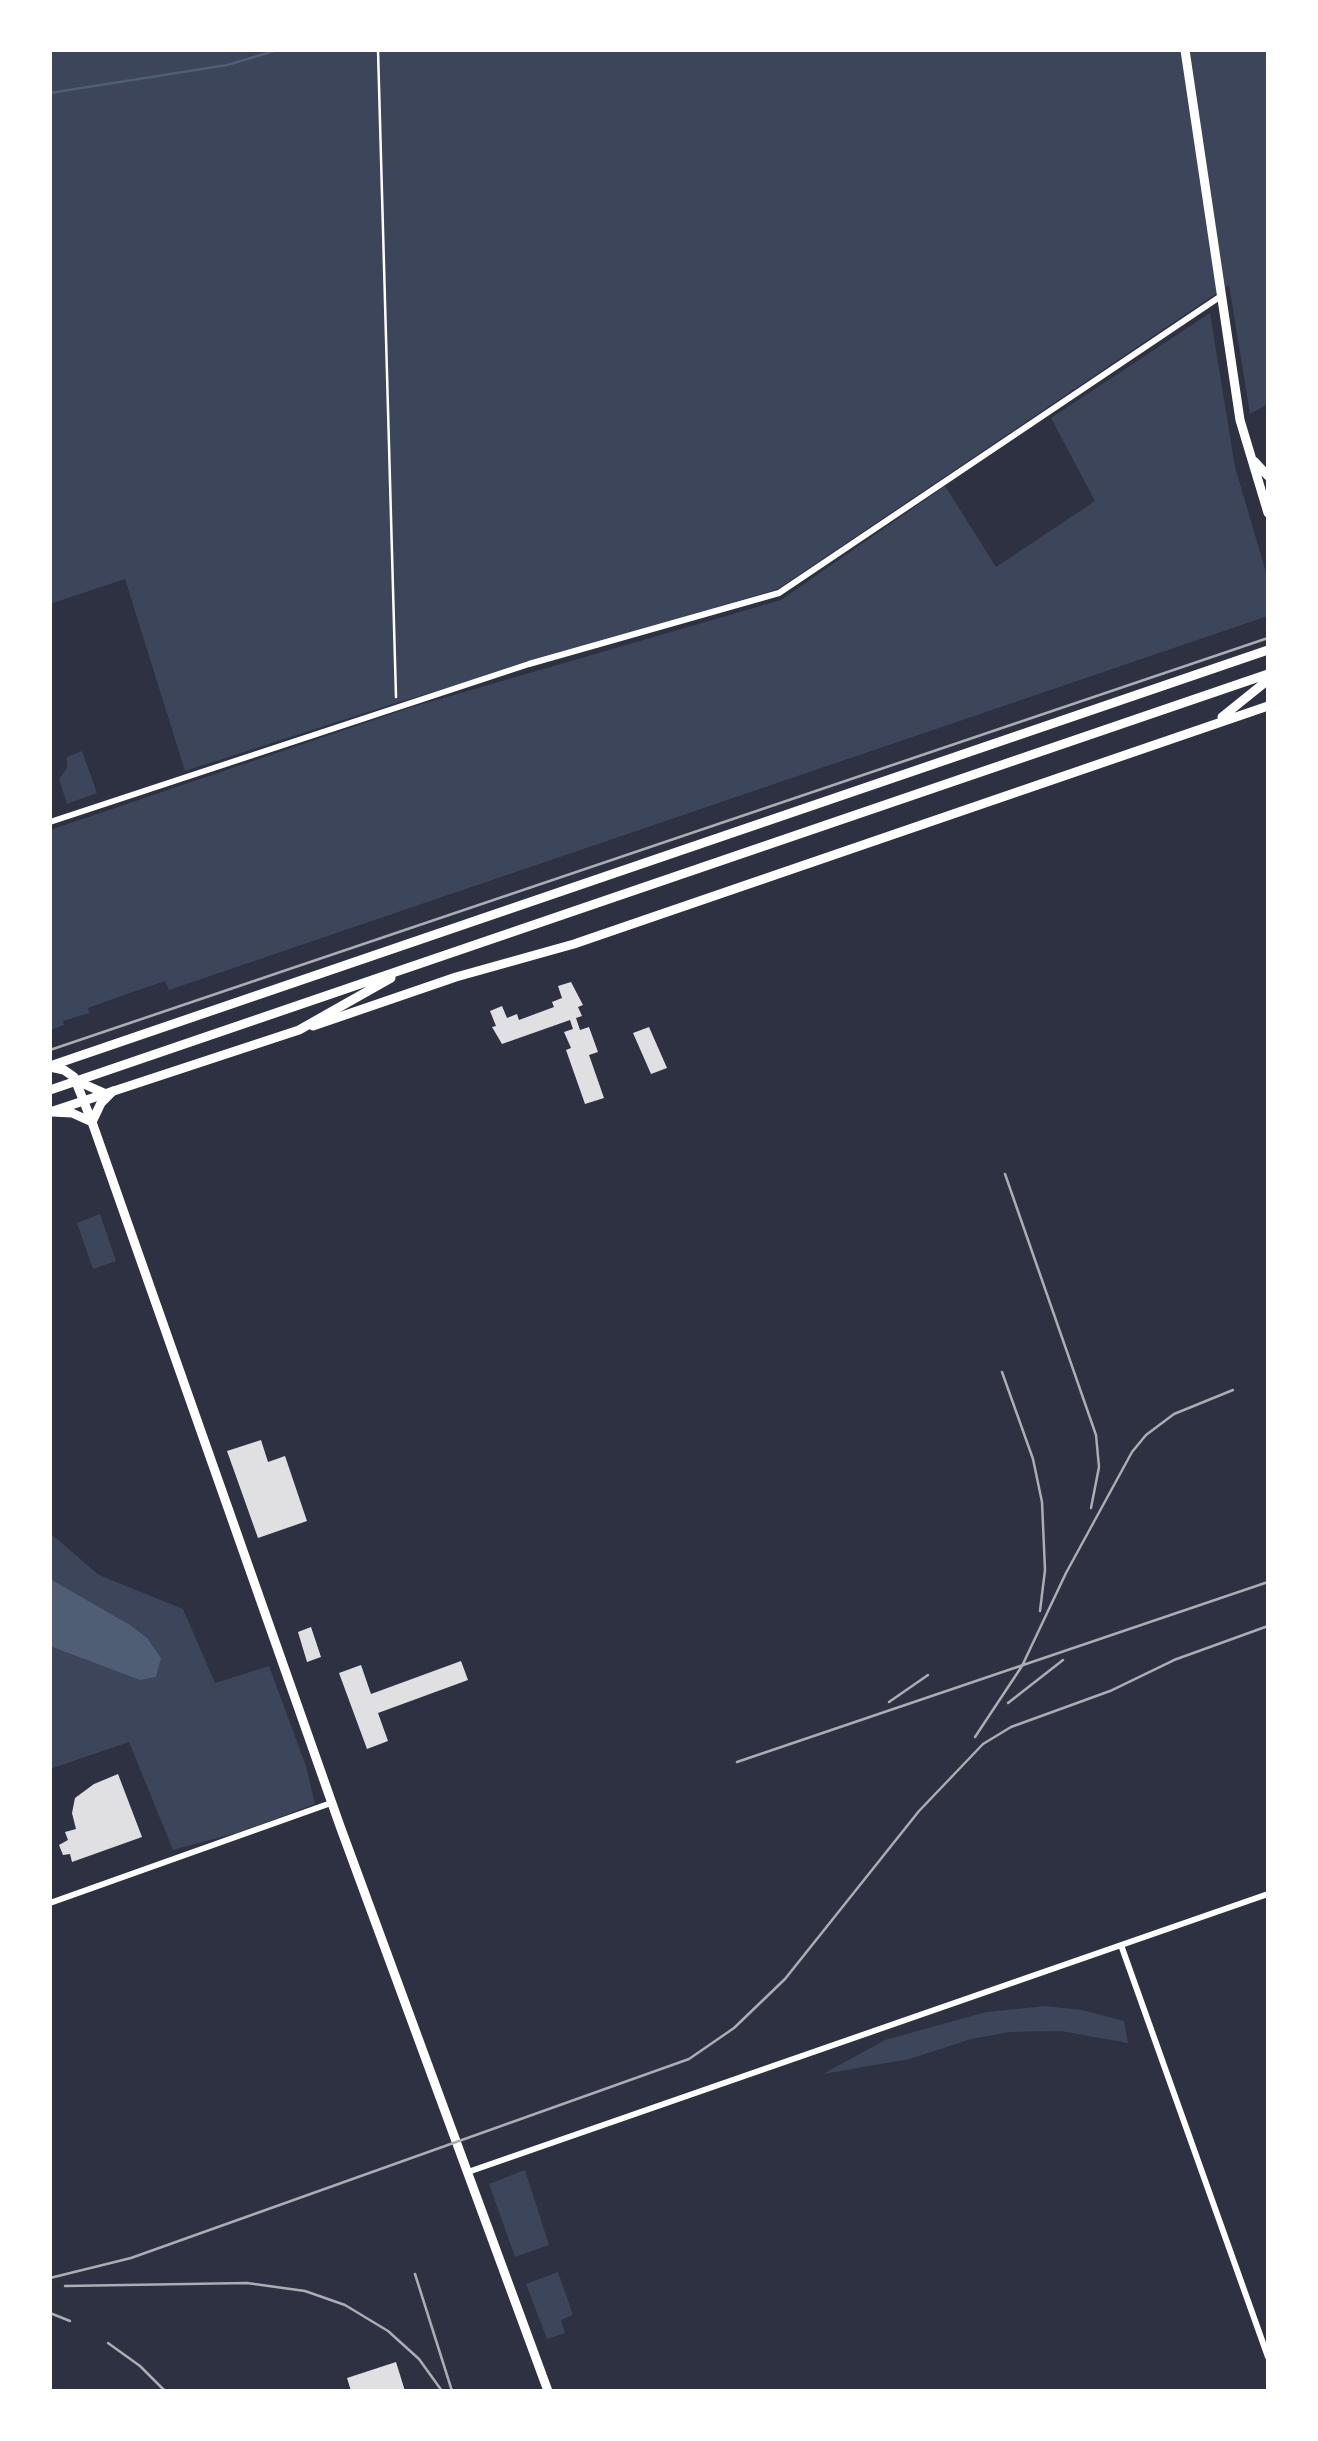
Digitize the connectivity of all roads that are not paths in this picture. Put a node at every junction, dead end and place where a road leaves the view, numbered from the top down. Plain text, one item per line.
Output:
1 (1185, 50) edge
2 (1221, 296) junction
3 (1249, 455) junction
4 (1268, 476) edge
5 (1268, 513) edge
6 (1268, 650) edge
7 (1268, 677) edge
8 (1268, 706) edge
9 (1207, 727) junction
10 (50, 822) edge
11 (406, 968) junction
12 (299, 1030) junction
13 (50, 1066) edge
14 (76, 1081) junction
15 (50, 1090) edge
16 (110, 1091) junction
17 (84, 1100) junction
18 (50, 1112) edge
19 (92, 1122) junction
20 (332, 1802) junction
21 (1268, 1894) edge
22 (50, 1903) edge
23 (1121, 1946) junction
24 (467, 2173) junction
25 (1268, 2358) edge
26 (548, 2391) edge

1 - 2 main road
2 - 3 main road
2 - 10 street
3 - 4 main road
3 - 5 main road
6 - 13 main road
7 - 9 main road
7 - 11 main road
8 - 9 main road
9 - 12 main road
11 - 12 main road
11 - 14 main road
12 - 16 main road
13 - 14 main road
14 - 15 main road
14 - 16 main road
14 - 17 main road
16 - 17 main road
16 - 19 main road
17 - 18 main road
17 - 19 main road
18 - 19 main road
19 - 20 main road
20 - 22 street
20 - 24 main road
21 - 23 street
23 - 24 street
23 - 25 street
24 - 26 main road

